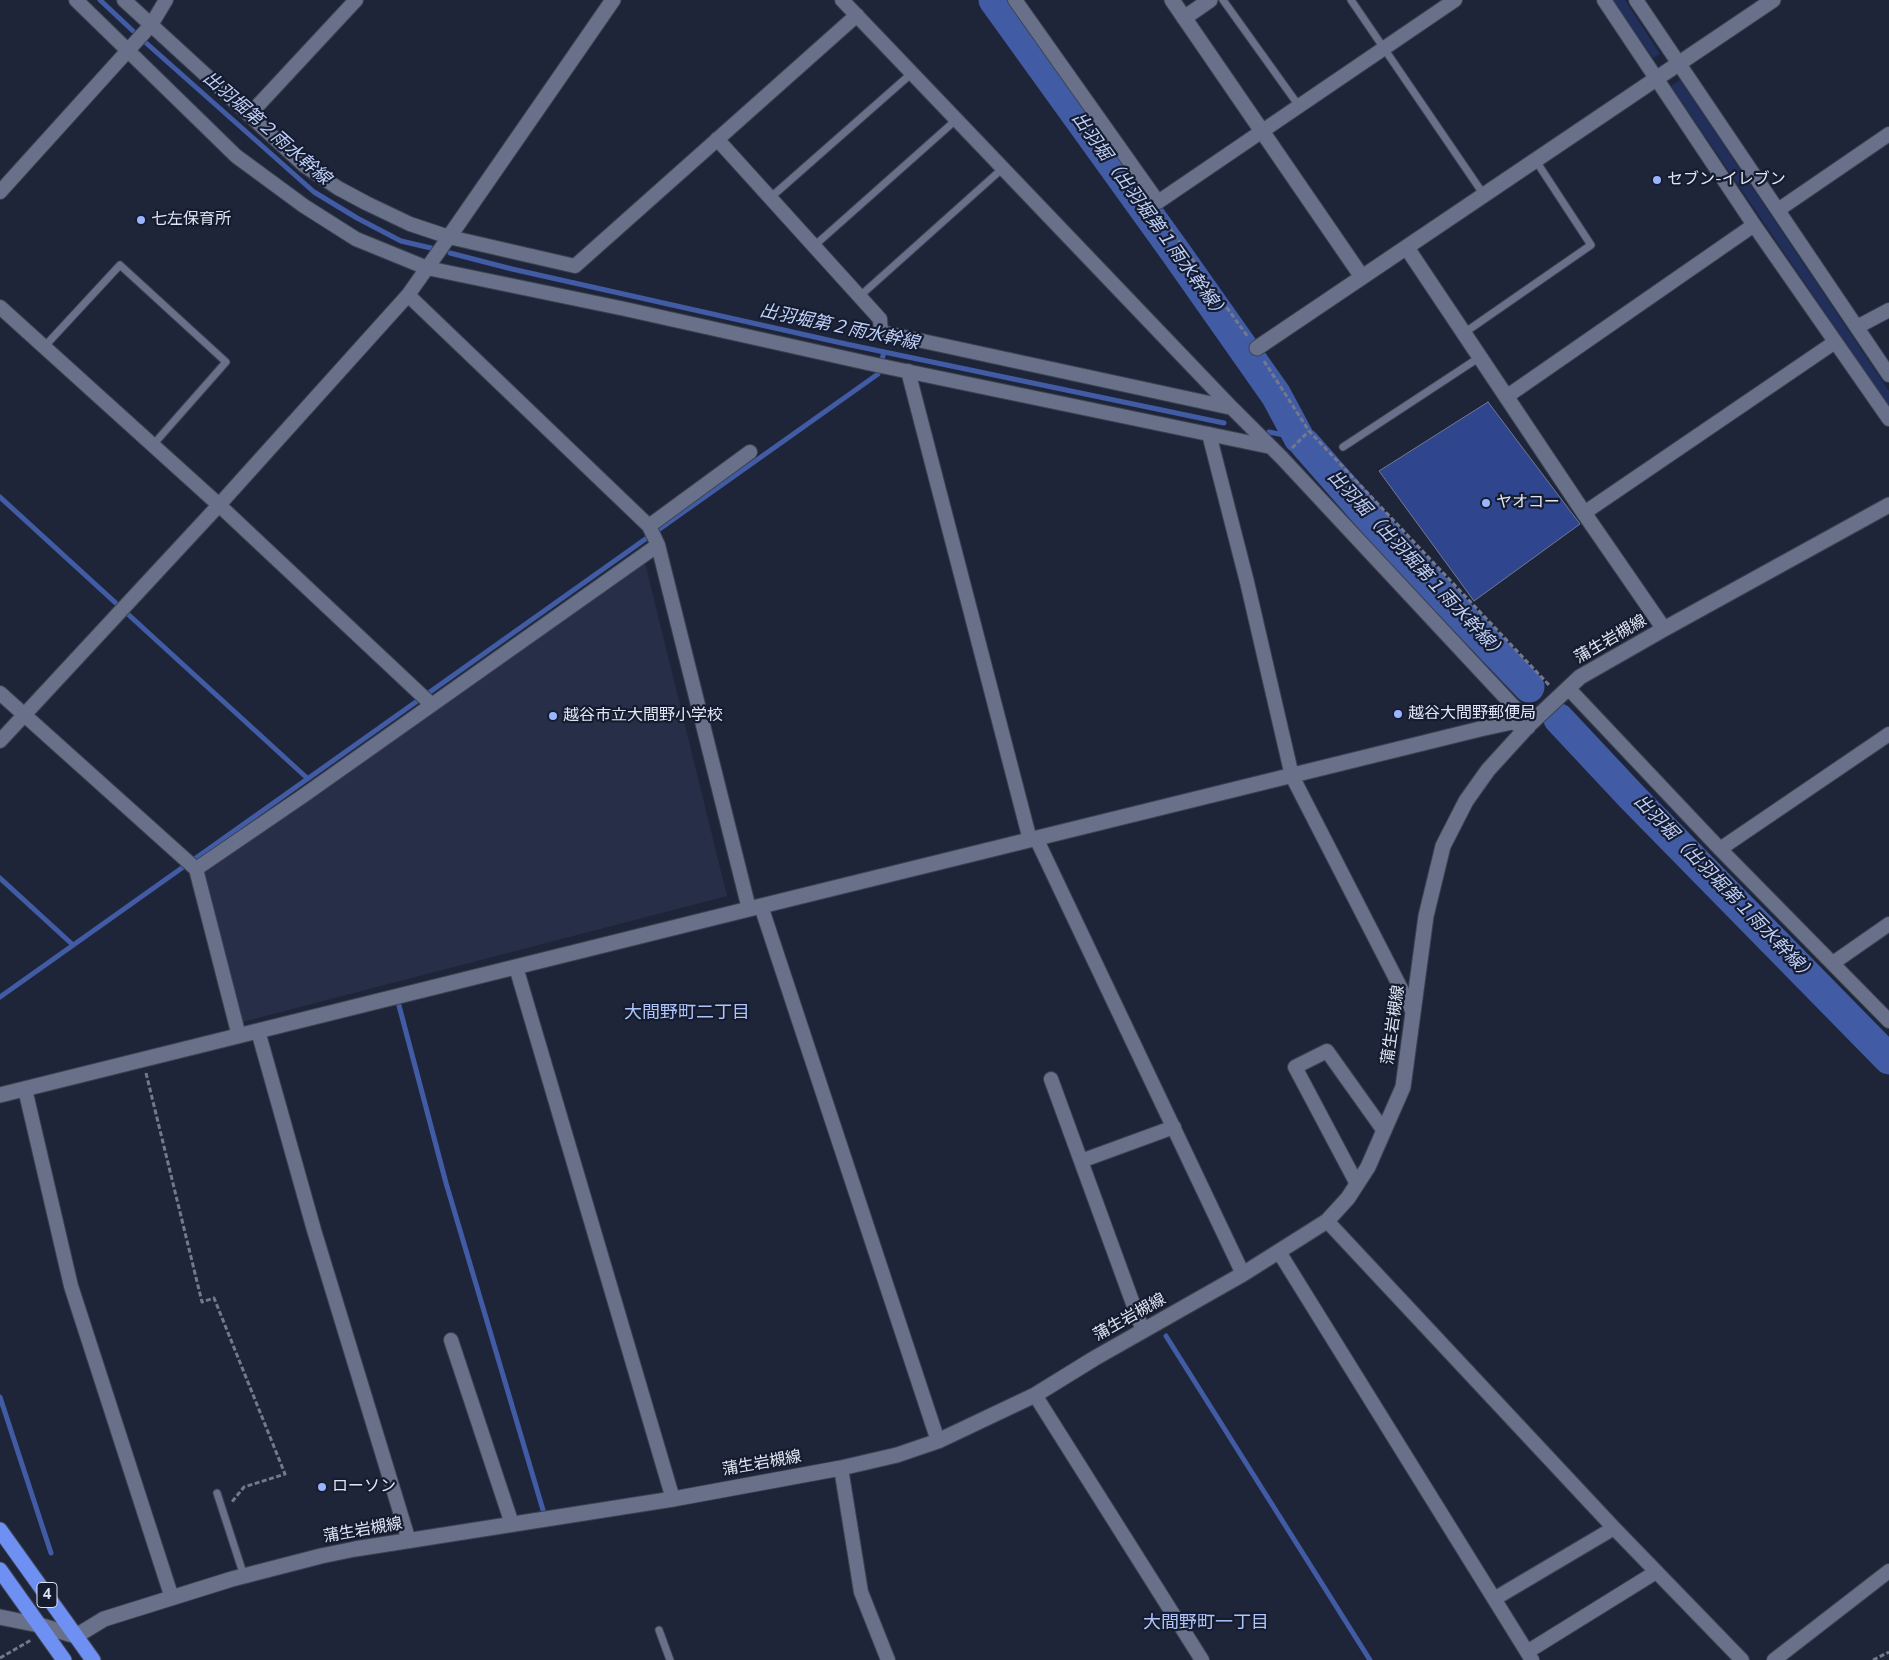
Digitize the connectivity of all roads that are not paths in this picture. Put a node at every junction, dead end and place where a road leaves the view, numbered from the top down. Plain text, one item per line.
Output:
1 (76, 0) edge
2 (124, 0) edge
3 (166, 0) edge
4 (356, 0) edge
5 (613, 0) edge
6 (842, 0) edge
7 (1015, 0) edge
8 (1172, 0) edge
9 (1210, 0) edge
10 (1223, 0) edge
11 (1351, 0) edge
12 (1455, 0) edge
13 (1604, 0) edge
14 (1636, 0) edge
15 (1773, 0) edge
16 (856, 15) junction
17 (1184, 18) junction
18 (151, 25) junction
19 (1384, 49) junction
20 (128, 50) junction
21 (1678, 63) junction
22 (912, 73) junction
23 (1656, 78) junction
24 (1299, 106) junction
25 (249, 115) junction
26 (957, 119) junction
27 (1261, 131) junction
28 (1889, 134) edge
29 (717, 140) junction
30 (1536, 161) junction
31 (1004, 168) junction
32 (0, 192) edge
33 (1484, 196) junction
34 (770, 198) junction
35 (1778, 210) junction
36 (1754, 225) junction
37 (449, 237) junction
38 (814, 246) junction
39 (1406, 248) junction
40 (427, 268) junction
41 (1362, 277) junction
42 (408, 295) junction
43 (860, 296) junction
44 (0, 307) edge
45 (1889, 310) edge
46 (1858, 328) junction
47 (1464, 332) junction
48 (1835, 342) junction
49 (43, 347) junction
50 (1257, 348) road end
51 (1480, 357) junction
52 (908, 371) junction
53 (1889, 375) edge
54 (1506, 396) junction
55 (1232, 408) junction
56 (1889, 419) edge
57 (1209, 434) junction
58 (152, 446) junction
59 (1271, 447) junction
60 (1343, 447) dead end
61 (750, 452) dead end
62 (219, 505) junction
63 (1889, 506) edge
64 (1584, 513) junction
65 (649, 526) junction
66 (658, 545) junction
67 (1664, 629) junction
68 (0, 693) edge
69 (1564, 693) junction
70 (432, 705) junction
71 (24, 715) junction
72 (1529, 726) junction
73 (1888, 737) edge
74 (0, 741) edge
75 (1292, 776) junction
76 (1033, 839) junction
77 (1720, 849) junction
78 (196, 869) junction
79 (755, 907) junction
80 (1889, 924) edge
81 (1832, 964) junction
82 (516, 967) junction
83 (1413, 1012) junction
84 (1889, 1020) edge
85 (258, 1031) junction
86 (239, 1036) junction
87 (1051, 1080) dead end
88 (25, 1089) junction
89 (0, 1096) edge
90 (1174, 1127) junction
91 (1384, 1131) junction
92 (1081, 1161) junction
93 (1357, 1184) junction
94 (1327, 1221) junction
95 (1279, 1252) junction
96 (1243, 1274) junction
97 (1143, 1331) junction
98 (451, 1340) dead end
99 (1035, 1395) junction
100 (938, 1441) junction
101 (841, 1468) junction
102 (217, 1493) dead end
103 (673, 1498) junction
104 (512, 1524) junction
105 (1614, 1528) junction
106 (0, 1530) edge
107 (409, 1541) junction
108 (0, 1570) edge
109 (1889, 1570) edge
110 (1656, 1572) junction
111 (244, 1576) junction
112 (172, 1598) junction
113 (1494, 1600) junction
114 (0, 1617) edge
115 (38, 1625) junction
116 (659, 1630) dead end
117 (76, 1636) junction
118 (1530, 1656) edge
119 (64, 1660) edge
120 (93, 1660) edge
121 (670, 1660) edge
122 (888, 1660) edge
123 (1202, 1660) edge
124 (1742, 1660) edge
125 (1774, 1660) edge

1 - 20 street
2 - 18 street
3 - 18 street
4 - 25 street
5 - 37 street
6 - 16 street
7 - 27 street
8 - 17 street
9 - 17 street
10 - 24 lane
11 - 19 lane
12 - 19 street
13 - 23 street
14 - 21 street
15 - 21 street
16 - 22 street
16 - 29 street
17 - 27 street
18 - 20 street
18 - 25 street
19 - 24 street
19 - 33 lane
20 - 32 street
20 - 40 street
21 - 23 street
21 - 35 street
22 - 26 street
22 - 34 lane
23 - 30 street
23 - 36 street
24 - 27 street
25 - 37 street
26 - 31 street
26 - 38 lane
27 - 41 street
28 - 35 street
29 - 34 street
29 - 37 street
30 - 33 street
30 - 47 lane
31 - 43 lane
31 - 55 street
33 - 39 street
34 - 38 street
35 - 46 street
36 - 48 street
36 - 54 street
37 - 40 street
38 - 43 street
39 - 41 street
39 - 47 street
40 - 42 street
40 - 52 street
41 - 50 street
42 - 62 street
42 - 65 street
43 - 55 street
44 - 49 street
45 - 46 street
46 - 53 street
47 - 51 street
48 - 56 street
48 - 64 street
49 - 58 street
49 - 58 lane
51 - 54 street
51 - 60 lane
52 - 57 street
52 - 76 street
54 - 64 street
55 - 59 street
57 - 59 street
57 - 75 street
58 - 62 street
59 - 72 street
61 - 65 street
62 - 70 street
62 - 71 street
63 - 67 street, 蒲生岩槻線
64 - 67 street
65 - 66 street
66 - 70 street
66 - 79 street
67 - 69 street, 蒲生岩槻線
68 - 71 street
69 - 72 street, 蒲生岩槻線
69 - 77 street
70 - 78 street
71 - 74 street
71 - 78 street
72 - 75 street
72 - 83 street, 蒲生岩槻線
73 - 77 street
75 - 76 street
75 - 83 street
76 - 79 street
76 - 90 street
77 - 81 street
78 - 86 street
79 - 82 street
79 - 100 street
80 - 81 street
81 - 84 street
82 - 85 street
82 - 103 street
83 - 91 street, 蒲生岩槻線
85 - 86 street
85 - 107 street
86 - 88 street
87 - 92 street
88 - 89 street
88 - 112 street
90 - 92 street
90 - 96 street
91 - 93 street, 蒲生岩槻線
91 - 93 street
92 - 97 street
93 - 94 street, 蒲生岩槻線
94 - 95 street, 蒲生岩槻線
94 - 105 street
95 - 96 street, 蒲生岩槻線
95 - 113 street
96 - 97 street, 蒲生岩槻線
97 - 99 street, 蒲生岩槻線
98 - 104 street
99 - 100 street, 蒲生岩槻線
99 - 123 street
100 - 101 street, 蒲生岩槻線
101 - 103 street, 蒲生岩槻線
101 - 122 street
102 - 111 lane
103 - 104 street, 蒲生岩槻線
104 - 107 street, 蒲生岩槻線
105 - 110 street
105 - 113 street
106 - 117 highway, 4
107 - 111 street, 蒲生岩槻線
108 - 115 highway, 4
109 - 125 street
110 - 118 street
110 - 124 street
111 - 112 street, 蒲生岩槻線
112 - 117 street, 蒲生岩槻線
113 - 118 street
114 - 115 street
115 - 117 street
115 - 119 highway, 4
116 - 121 lane
117 - 120 highway, 4

